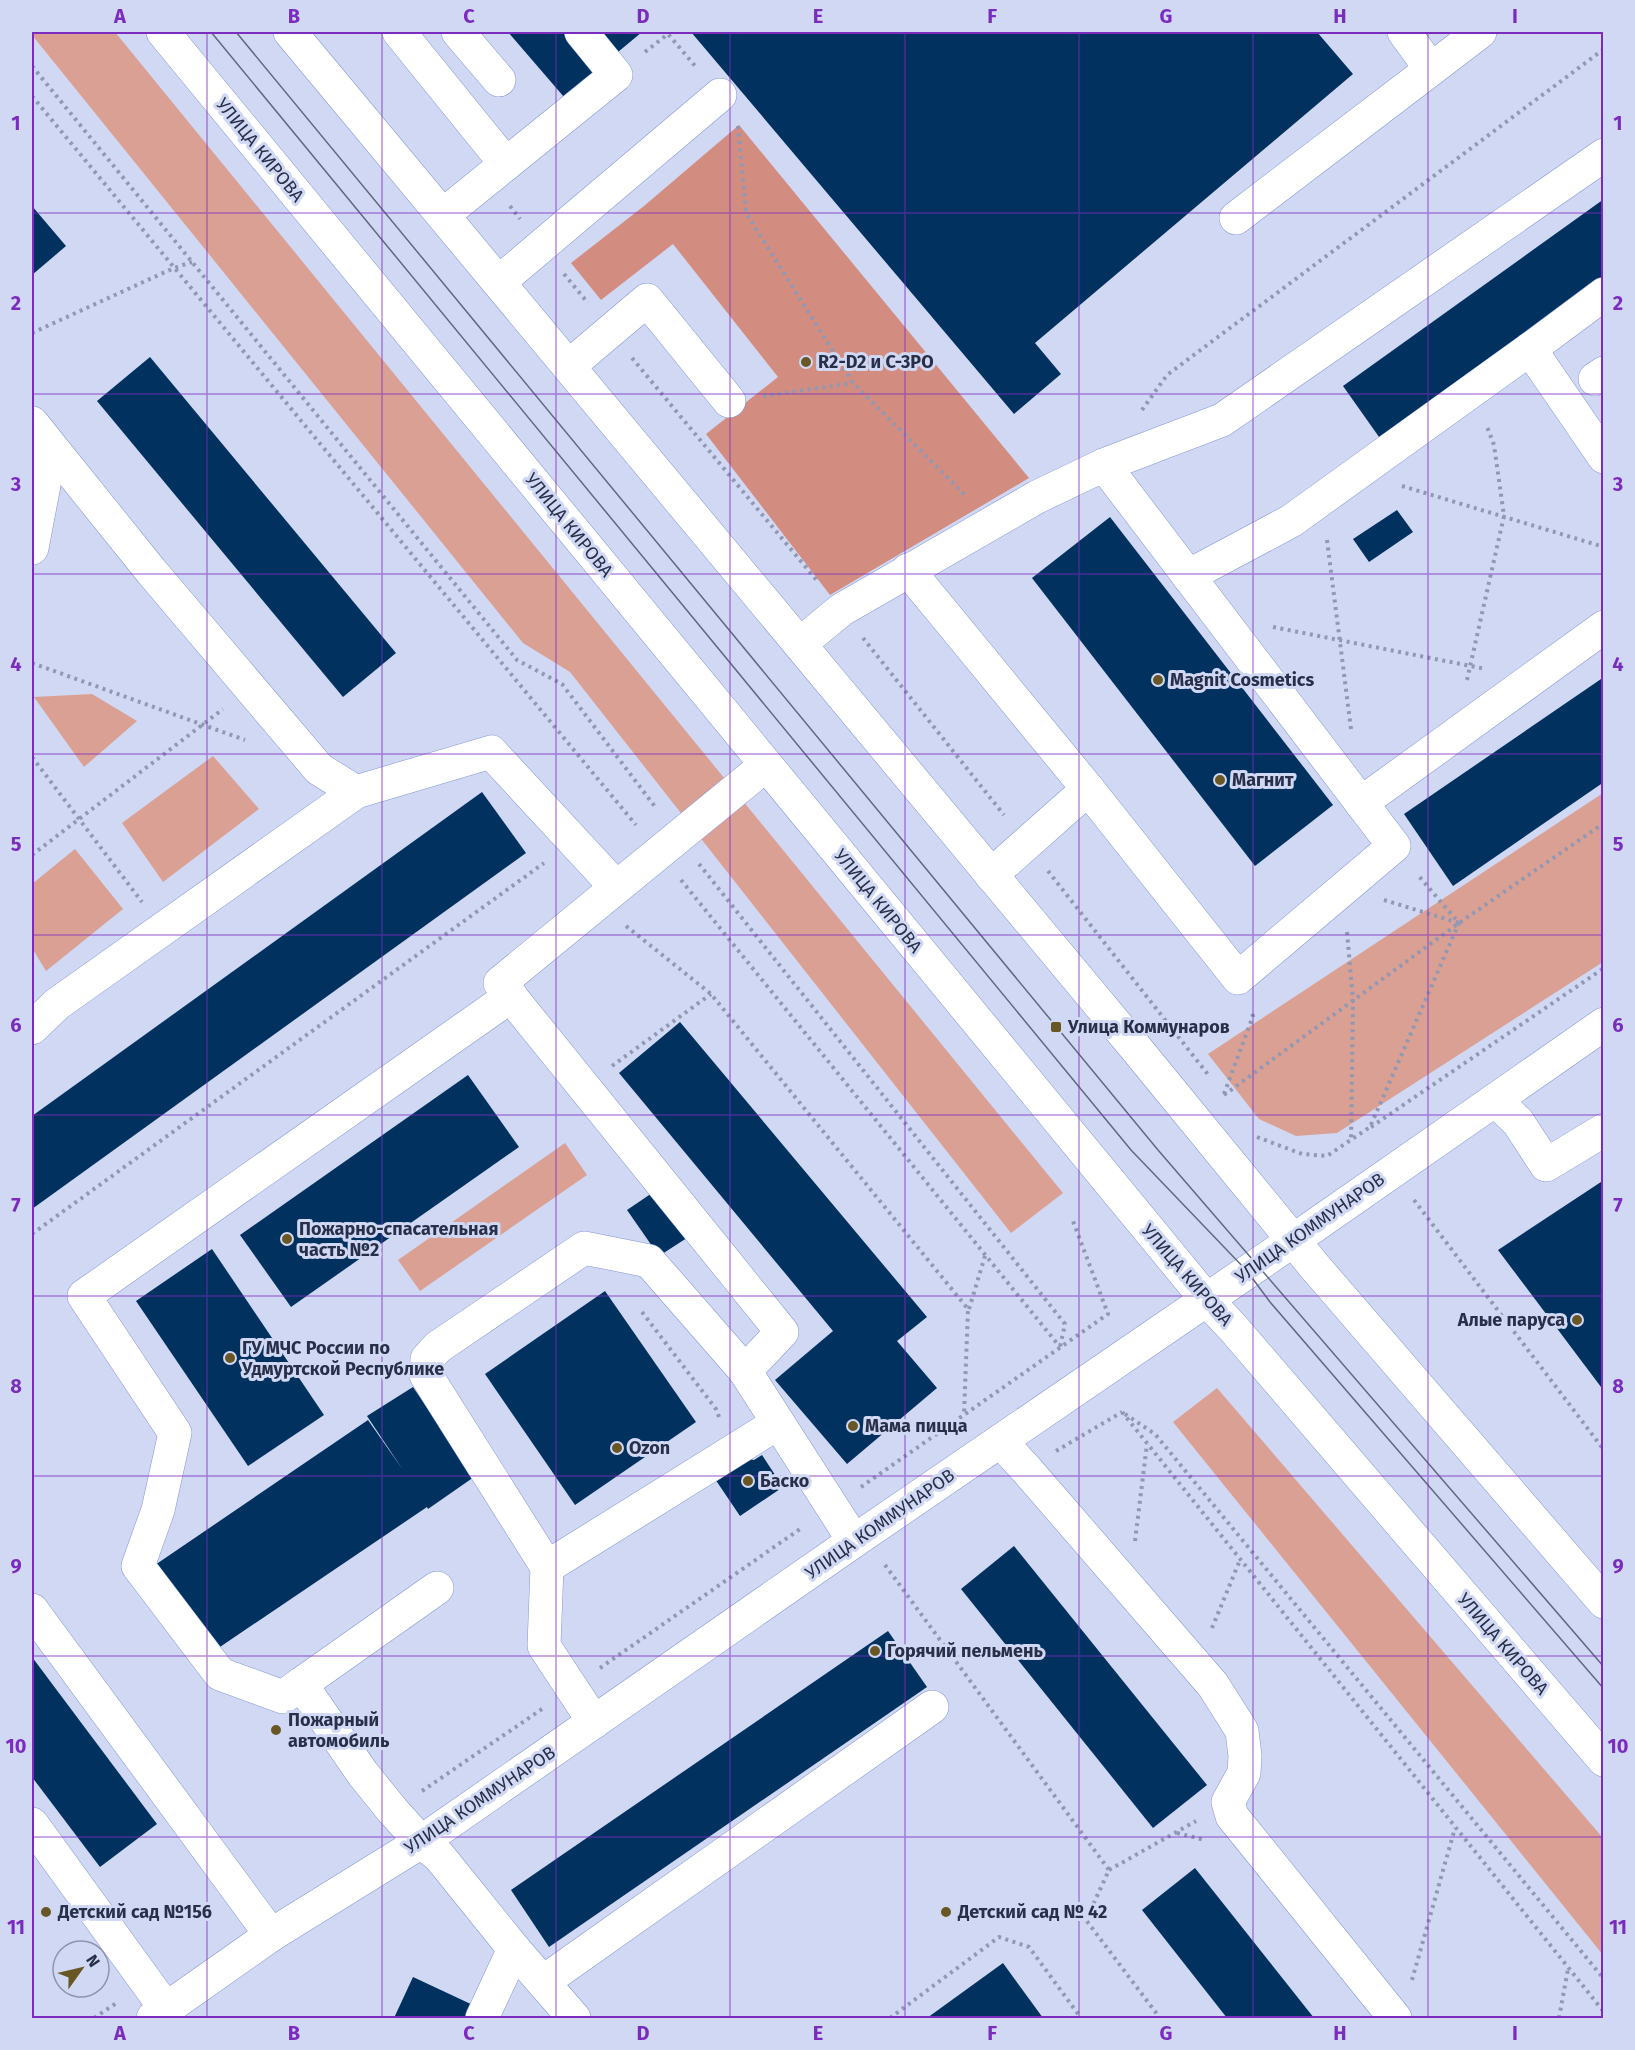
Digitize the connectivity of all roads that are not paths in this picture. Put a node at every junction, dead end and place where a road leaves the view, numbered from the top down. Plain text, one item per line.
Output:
1 (163, 32) edge
2 (290, 32) edge
3 (399, 32) edge
4 (458, 32) edge
5 (580, 32) edge
6 (1404, 32) edge
7 (1480, 32) edge
8 (1431, 69) junction
9 (499, 80) dead end
10 (720, 95) road end
11 (1604, 155) edge
12 (497, 171) junction
13 (442, 215) junction
14 (1236, 218) dead end
15 (499, 282) junction
16 (1604, 294) edge
17 (1530, 349) junction
18 (569, 366) junction
19 (729, 400) road end
20 (32, 423) edge
21 (51, 448) junction
22 (1604, 457) edge
23 (1104, 465) junction
24 (32, 548) edge
25 (908, 570) junction
26 (1188, 576) junction
27 (1604, 627) edge
28 (800, 644) junction
29 (766, 765) junction
30 (1088, 789) junction
31 (356, 792) junction
32 (1361, 803) junction
33 (992, 875) junction
34 (606, 896) junction
35 (511, 996) junction
36 (1604, 1024) edge
37 (32, 1028) edge
38 (1495, 1100) junction
39 (1604, 1130) edge
40 (1294, 1240) junction
41 (1206, 1299) junction
42 (745, 1371) junction
43 (778, 1423) junction
44 (1000, 1441) junction
45 (854, 1541) junction
46 (547, 1567) junction
47 (437, 1588) dead end
48 (1604, 1602) edge
49 (32, 1610) edge
50 (301, 1684) junction
51 (932, 1707) dead end
52 (594, 1722) junction
53 (1604, 1760) edge
54 (32, 1824) edge
55 (421, 1842) junction
56 (271, 1935) junction
57 (514, 1949) junction
58 (543, 1982) junction
59 (160, 2014) edge
60 (482, 2019) edge
61 (574, 2019) edge
62 (1395, 2019) edge

1 - 29 main road, УЛИЦА КИРОВА
2 - 13 main road
3 - 12 main road
4 - 9 main road
5 - 12 main road
6 - 8 main road
7 - 8 main road
8 - 14 main road
10 - 15 main road
11 - 23 main road
12 - 13 main road
13 - 15 main road
15 - 18 main road
16 - 17 main road
17 - 22 main road
17 - 26 main road
18 - 19 main road
18 - 28 main road
20 - 21 main road
21 - 24 main road
21 - 31 main road
23 - 25 main road
23 - 26 main road
25 - 28 main road
25 - 30 main road
26 - 32 main road
27 - 32 main road
28 - 33 main road
29 - 34 main road
29 - 41 main road, УЛИЦА КИРОВА
30 - 32 main road
30 - 33 main road
31 - 34 main road
31 - 37 main road
33 - 40 main road
34 - 35 main road
35 - 42 main road
35 - 50 main road
36 - 38 main road, УЛИЦА КОММУНАРОВ
38 - 39 main road
38 - 40 main road, УЛИЦА КОММУНАРОВ
40 - 41 main road, УЛИЦА КОММУНАРОВ
40 - 48 main road
41 - 44 main road, УЛИЦА КОММУНАРОВ
41 - 53 main road, УЛИЦА КИРОВА
42 - 43 main road
42 - 46 main road
43 - 45 main road
43 - 46 main road
44 - 45 main road, УЛИЦА КОММУНАРОВ
44 - 62 main road
45 - 52 main road, УЛИЦА КОММУНАРОВ
46 - 52 main road
47 - 50 main road
49 - 56 main road
50 - 55 main road
51 - 58 main road
52 - 55 main road, УЛИЦА КОММУНАРОВ
54 - 59 main road
55 - 56 main road, УЛИЦА КОММУНАРОВ
55 - 57 main road
56 - 59 main road, УЛИЦА КОММУНАРОВ
57 - 58 main road
57 - 60 main road
58 - 61 main road

